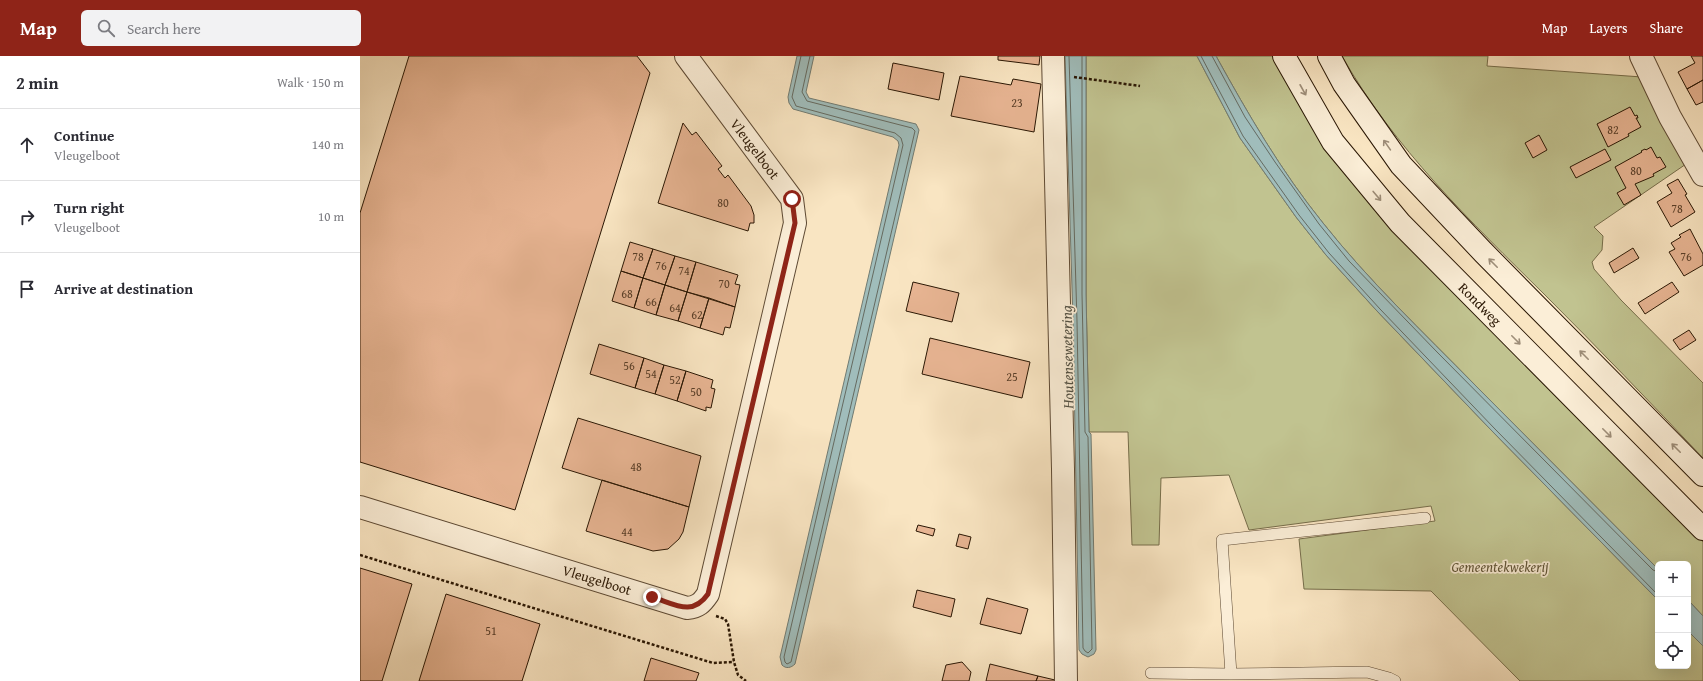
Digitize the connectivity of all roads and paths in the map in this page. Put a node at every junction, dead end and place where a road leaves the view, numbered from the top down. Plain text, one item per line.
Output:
1 (686, 56) edge
2 (1053, 56) edge
3 (1284, 56) edge
4 (1329, 56) edge
5 (1641, 56) edge
6 (1094, 80) dead end
7 (1140, 86) dead end
8 (1703, 175) edge
9 (1703, 475) edge
10 (360, 507) edge
11 (1425, 518) dead end
12 (1703, 529) edge
13 (360, 555) edge
14 (695, 607) junction
15 (734, 662) junction
16 (1151, 673) dead end
17 (1231, 674) junction
18 (1272, 677) edge
19 (746, 681) edge
20 (1066, 681) edge
21 (1394, 681) edge

1 - 14 street, Vleugelboot
2 - 20 street
3 -> 12 street, Rondweg
9 -> 4 street
5 - 8 street
6 - 7 path
10 - 14 street, Vleugelboot
11 - 17 lane
13 - 15 path
14 - 15 path
15 - 19 path
16 - 17 lane
17 - 18 lane
18 - 21 lane

